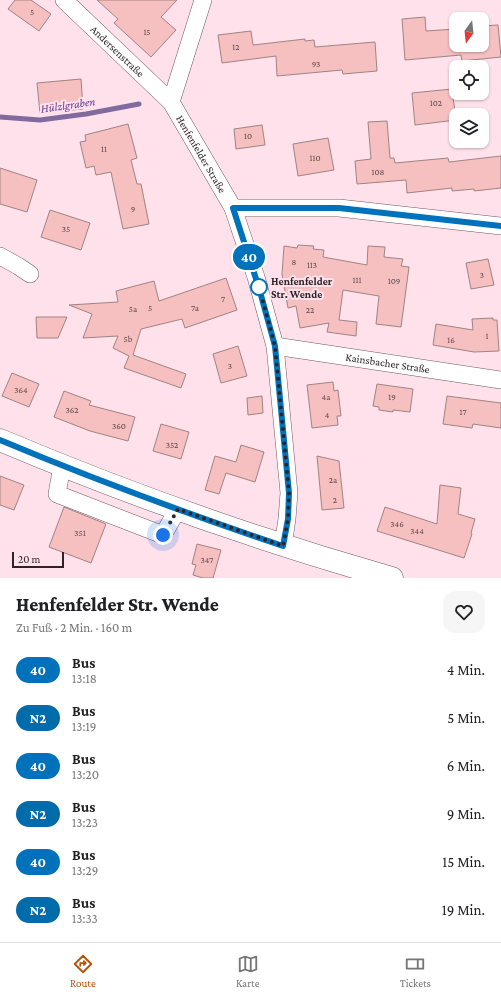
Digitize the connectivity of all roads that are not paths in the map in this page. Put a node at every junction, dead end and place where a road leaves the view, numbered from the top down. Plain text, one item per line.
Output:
1 (64, 0) edge
2 (203, 0) edge
3 (171, 102) junction
4 (233, 208) junction
5 (501, 226) edge
6 (0, 256) edge
7 (30, 274) dead end
8 (275, 346) junction
9 (501, 380) edge
10 (0, 440) edge
11 (62, 466) junction
12 (178, 509) junction
13 (283, 546) junction
14 (392, 578) edge

1 - 3 street, Andersenstraße
2 - 3 street
3 - 4 street, Henfenfelder Straße
4 - 5 street
4 - 8 street, Henfenfelder Straße
6 - 7 street
8 - 9 street, Kainsbacher Straße
8 - 13 street, Henfenfelder Straße
10 - 11 main road
11 - 12 main road
11 - 12 street
12 - 13 main road
13 - 14 main road

